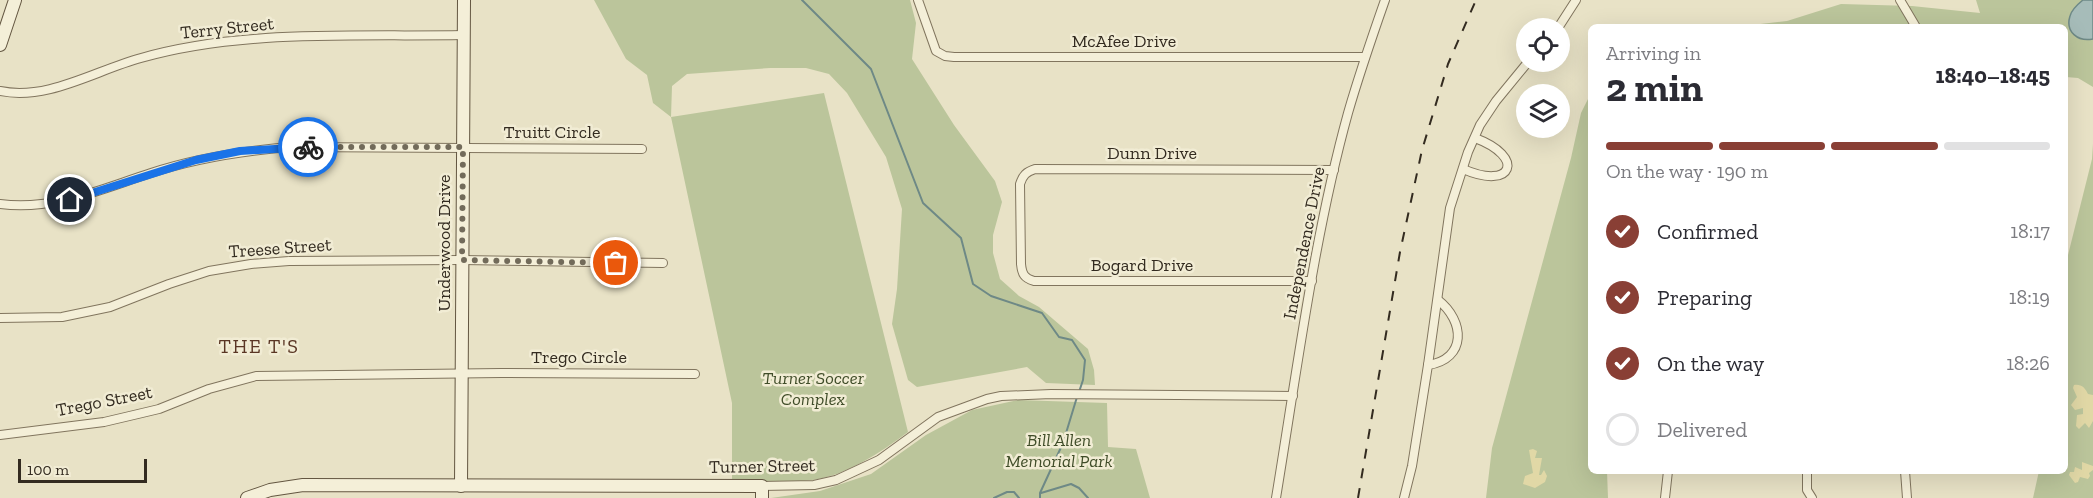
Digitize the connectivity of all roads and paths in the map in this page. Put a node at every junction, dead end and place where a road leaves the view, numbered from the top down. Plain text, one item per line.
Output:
1 (15, 0) edge
2 (464, 0) edge
3 (1385, 0) edge
4 (1576, 0) edge
5 (1900, 0) edge
6 (918, 1) edge
7 (1564, 18) edge
8 (1914, 24) edge
9 (463, 35) junction
10 (0, 45) edge
11 (1365, 57) junction
12 (1520, 72) edge
13 (0, 91) edge
14 (1475, 138) junction
15 (463, 147) junction
16 (642, 149) dead end
17 (1462, 169) junction
18 (1334, 170) junction
19 (0, 204) edge
20 (1020, 226) joint
21 (462, 260) junction
22 (663, 263) dead end
23 (1312, 282) junction
24 (1438, 300) junction
25 (0, 318) edge
26 (1428, 365) junction
27 (462, 373) junction
28 (695, 374) dead end
29 (1293, 396) junction
30 (0, 435) edge
31 (1668, 474) edge
32 (1807, 474) edge
33 (1905, 474) edge
34 (461, 486) junction
35 (762, 492) edge
36 (1809, 494) edge
37 (247, 498) edge
38 (1276, 498) edge
39 (1404, 498) edge
40 (1665, 498) edge
41 (1801, 498) edge
42 (1907, 498) edge

1 - 10 street
2 - 9 street, Underwood Drive
3 - 11 street, Independence Drive
4 - 7 street
5 - 8 street
6 - 11 street, McAfee Drive
9 - 13 street, Terry Street
9 - 15 street, Underwood Drive
11 - 18 street, Independence Drive
12 - 14 street
14 - 17 street
14 - 17 street
15 - 16 street, Truitt Circle
15 - 19 street, Truitt Circle
15 - 21 street, Underwood Drive
17 - 24 street
18 - 20 street, Dunn Drive
18 - 23 street, Independence Drive
20 - 23 street, Bogard Drive
21 - 22 street, Treese Street
21 - 25 street, Treese Street
21 - 27 street, Underwood Drive
23 - 29 street, Independence Drive
24 - 26 street
24 - 26 street
26 - 39 street
27 - 28 street, Trego Circle
27 - 30 street, Trego Street
27 - 34 street, Underwood Drive
29 - 35 street, Turner Street
29 - 38 street, Independence Drive
31 - 40 street
32 - 36 street
33 - 42 street
34 - 35 street, Turner Street
34 - 37 street, Turner Street
36 - 41 street

